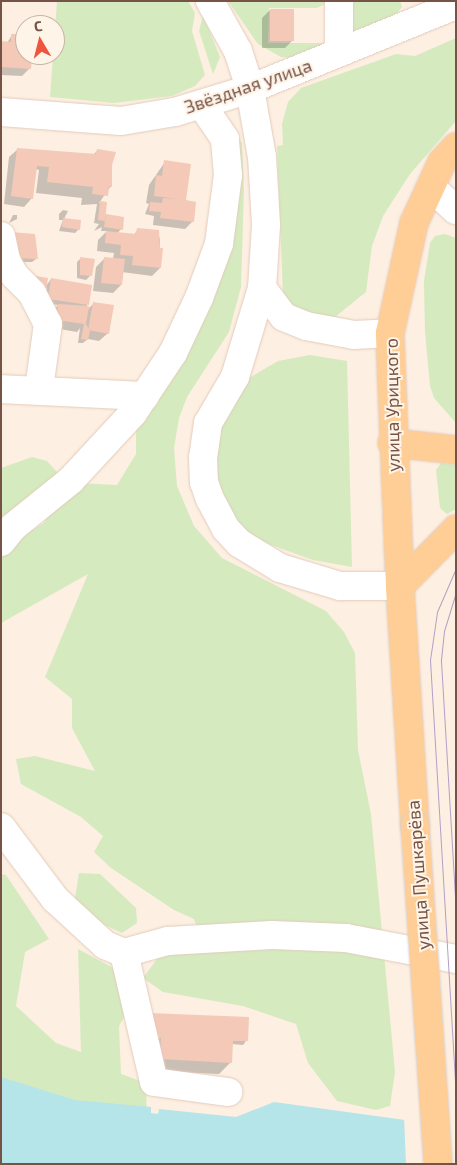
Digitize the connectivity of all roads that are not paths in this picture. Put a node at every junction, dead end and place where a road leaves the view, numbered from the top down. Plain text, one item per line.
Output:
1 (210, 1) edge
2 (339, 1) edge
3 (456, 5) edge
4 (339, 52) junction
5 (250, 89) junction
6 (202, 105) junction
7 (1, 112) edge
8 (456, 147) edge
9 (431, 187) junction
10 (456, 210) edge
11 (1, 236) edge
12 (262, 288) junction
13 (390, 333) junction
14 (1, 389) edge
15 (39, 389) junction
16 (145, 396) junction
17 (392, 443) junction
18 (456, 450) edge
19 (456, 529) edge
20 (1, 542) edge
21 (400, 586) junction
22 (1, 828) edge
23 (124, 954) junction
24 (456, 959) edge
25 (228, 1092) dead end
26 (438, 1164) edge

1 - 5 street
2 - 4 street
3 - 4 street, Звёздная улица
4 - 5 street, Звёздная улица
5 - 6 street, Звёздная улица
5 - 12 street
6 - 7 street, Звёздная улица
6 - 16 street
8 - 9 main road, улица Урицкого
9 - 10 street
9 - 13 main road, улица Урицкого
11 - 15 street
12 - 13 street
12 - 21 street
13 - 17 main road, улица Урицкого
14 - 15 street
15 - 16 street
16 - 20 street
17 - 18 main road
17 - 21 main road, улица Урицкого
19 - 21 main road
21 - 26 main road, улица Пушкарёва, bridge
22 - 23 street
23 - 24 street
23 - 25 street

